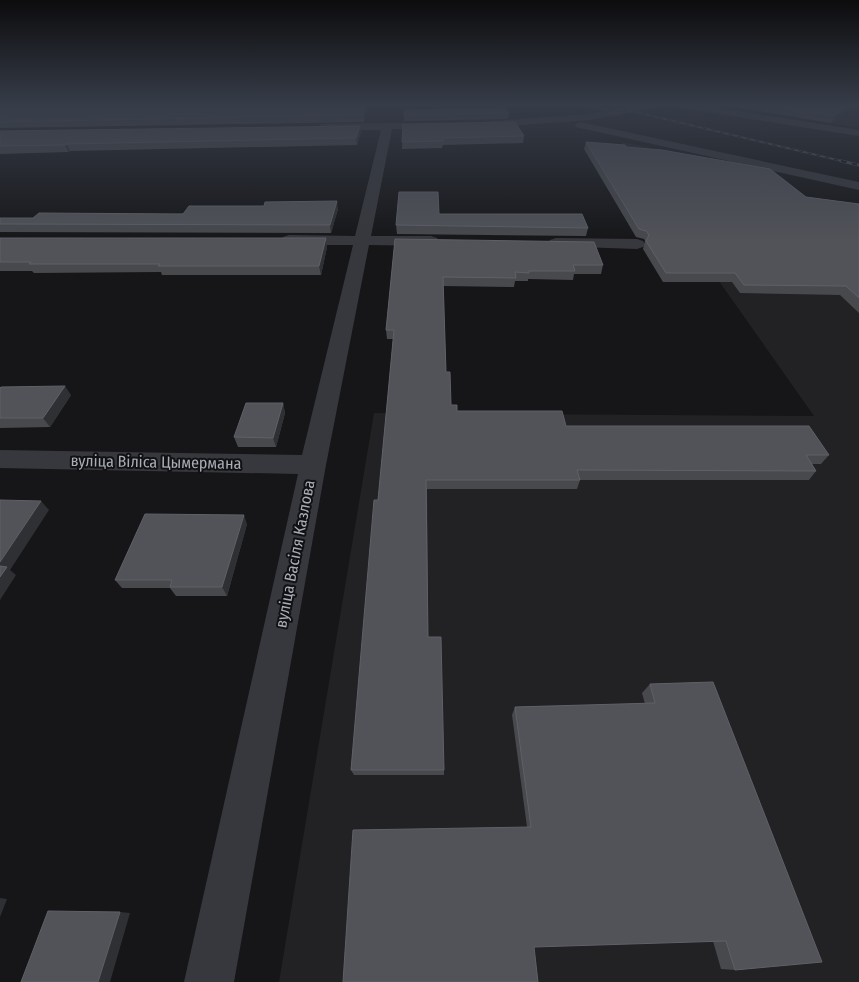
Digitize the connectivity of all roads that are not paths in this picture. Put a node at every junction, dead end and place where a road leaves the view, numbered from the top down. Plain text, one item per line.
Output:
1 (392, 151) edge
2 (702, 151) edge
3 (859, 186) edge
4 (273, 240) edge
5 (361, 240) junction
6 (450, 242) edge
7 (538, 243) edge
8 (637, 244) dead end
9 (0, 458) edge
10 (313, 465) junction
11 (209, 982) edge

1 - 5 street, вуліца Васіля Казлова
2 - 3 street
4 - 5 street
5 - 6 street
5 - 10 street, вуліца Васіля Казлова
7 - 8 street
9 - 10 street, вуліца Віліса Цымермана
10 - 11 street, вуліца Васіля Казлова

